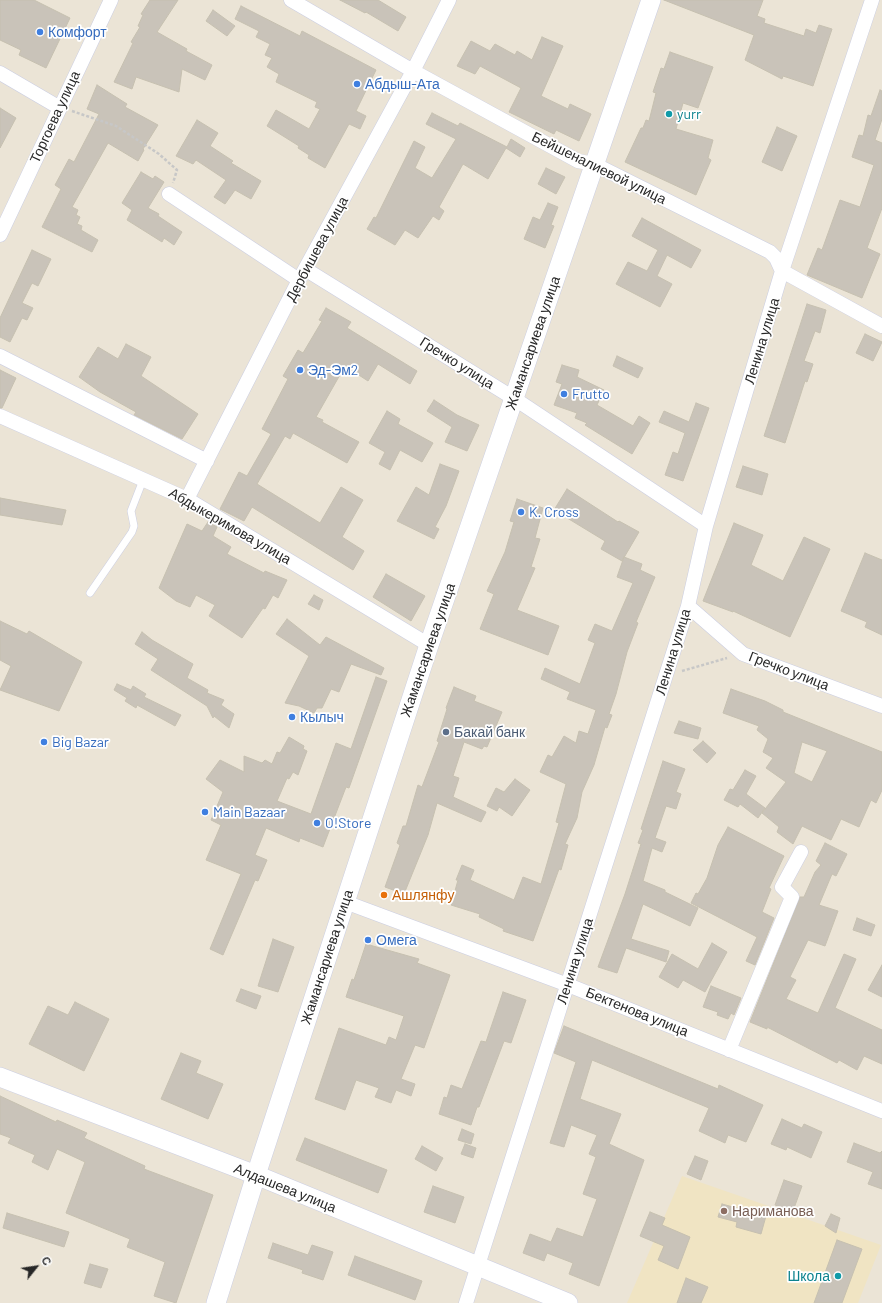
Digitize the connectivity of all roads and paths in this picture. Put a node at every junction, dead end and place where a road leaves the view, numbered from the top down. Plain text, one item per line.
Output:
1 (111, 0) edge
2 (291, 0) edge
3 (449, 0) edge
4 (651, 0) edge
5 (872, 0) edge
6 (413, 71) junction
7 (0, 73) edge
8 (60, 108) junction
9 (594, 164) junction
10 (169, 194) joint
11 (0, 235) edge
12 (782, 271) junction
13 (302, 275) junction
14 (882, 326) edge
15 (0, 356) edge
16 (515, 399) junction
17 (0, 416) edge
18 (207, 461) junction
19 (143, 480) junction
20 (187, 499) junction
21 (706, 526) junction
22 (90, 593) dead end
23 (688, 606) junction
24 (429, 645) junction
25 (743, 654) junction
26 (666, 676) junction
27 (882, 706) edge
28 (801, 852) dead end
29 (345, 902) junction
30 (568, 985) junction
31 (729, 1050) junction
32 (0, 1077) edge
33 (882, 1111) edge
34 (256, 1175) junction
35 (478, 1266) junction
36 (216, 1303) edge
37 (466, 1303) edge
38 (568, 1303) edge

1 - 8 street, Торгоева улица
2 - 6 street, Бейшеналиевой улица
3 - 6 street, Дербишева улица
4 - 9 main road, Жамансариева улица
5 - 12 street, Ленина улица
6 - 9 street, Бейшеналиевой улица
6 - 13 street, Дербишева улица
7 - 8 street
8 - 10 path
8 - 11 street, Торгоева улица
9 - 12 street, Бейшеналиевой улица
9 - 16 main road, Жамансариева улица
10 - 13 street, Гречко улица
12 - 14 street
12 - 21 street, Ленина улица
13 - 16 street, Гречко улица
13 - 18 street, Дербишева улица
15 - 18 street
16 - 21 street, Гречко улица
16 - 24 main road, Жамансариева улица
17 - 19 street, Абдыкеримова улица
18 - 20 street, Дербишева улица
19 - 20 street, Абдыкеримова улица
19 - 22 lane
20 - 24 street, Абдыкеримова улица
21 - 23 street, Ленина улица
23 - 25 street, Гречко улица
23 - 26 street, Ленина улица
24 - 29 main road, Жамансариева улица
25 - 26 path
25 - 27 street, Гречко улица
26 - 30 street, Ленина улица
28 - 31 street
29 - 30 street, Бектенова улица
29 - 34 main road, Жамансариева улица
30 - 31 street, Бектенова улица
30 - 35 street, Ленина улица
31 - 33 street, Бектенова улица
32 - 34 main road, Алдашева улица
34 - 35 main road, Алдашева улица
34 - 36 main road, Жамансариева улица
35 - 37 street, Ленина улица
35 - 38 main road, Алдашева улица

